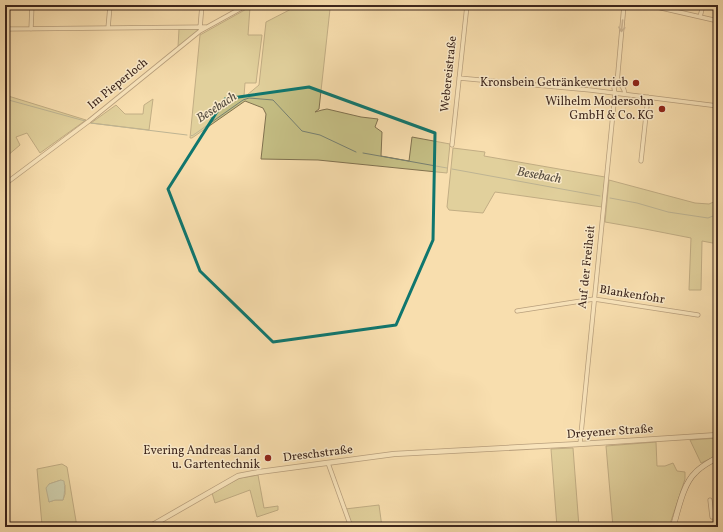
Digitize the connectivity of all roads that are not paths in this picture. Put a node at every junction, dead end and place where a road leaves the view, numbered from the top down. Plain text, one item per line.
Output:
1 (32, 5) edge
2 (202, 5) edge
3 (247, 5) edge
4 (467, 5) edge
5 (624, 5) edge
6 (648, 5) edge
7 (703, 5) edge
8 (110, 6) edge
9 (140, 6) dead end
10 (94, 7) dead end
11 (662, 7) edge
12 (700, 17) junction
13 (718, 21) edge
14 (108, 28) junction
15 (5, 29) edge
16 (31, 29) junction
17 (200, 29) junction
18 (459, 78) junction
19 (617, 83) junction
20 (615, 93) junction
21 (625, 94) junction
22 (648, 97) junction
23 (718, 106) edge
24 (452, 145) dead end
25 (641, 161) dead end
26 (5, 184) edge
27 (594, 299) junction
28 (516, 311) dead end
29 (698, 315) dead end
30 (718, 434) edge
31 (580, 444) junction
32 (503, 449) joint
33 (718, 457) edge
34 (328, 463) junction
35 (710, 500) dead end
36 (718, 516) edge
37 (149, 527) edge
38 (351, 527) edge
39 (673, 527) edge

1 - 16 street
2 - 17 street
3 - 17 street
4 - 18 street, Webereistraße
5 -> 19 street
6 - 11 street
7 - 12 street
8 - 9 street
8 - 10 street
8 - 14 street
11 - 12 street
12 - 13 street
14 - 16 street
14 - 17 street
15 - 16 street
17 - 26 street, Im Pieperloch
18 - 20 street
18 - 24 street, Webereistraße
19 - 20 street, Auf der Freiheit
19 - 21 street
20 - 21 street
20 - 27 street, Auf der Freiheit
21 - 22 street
22 - 23 street
22 - 25 street
27 - 28 street, Blankenfohr
27 - 29 street, Blankenfohr
27 - 31 street, Auf der Freiheit
30 - 31 street, Dreyener Straße
31 - 32 street, Dreyener Straße
32 - 34 street, Dreschstraße
33 - 39 main road
34 - 37 street, Dreschstraße
34 - 38 street
35 - 36 street

